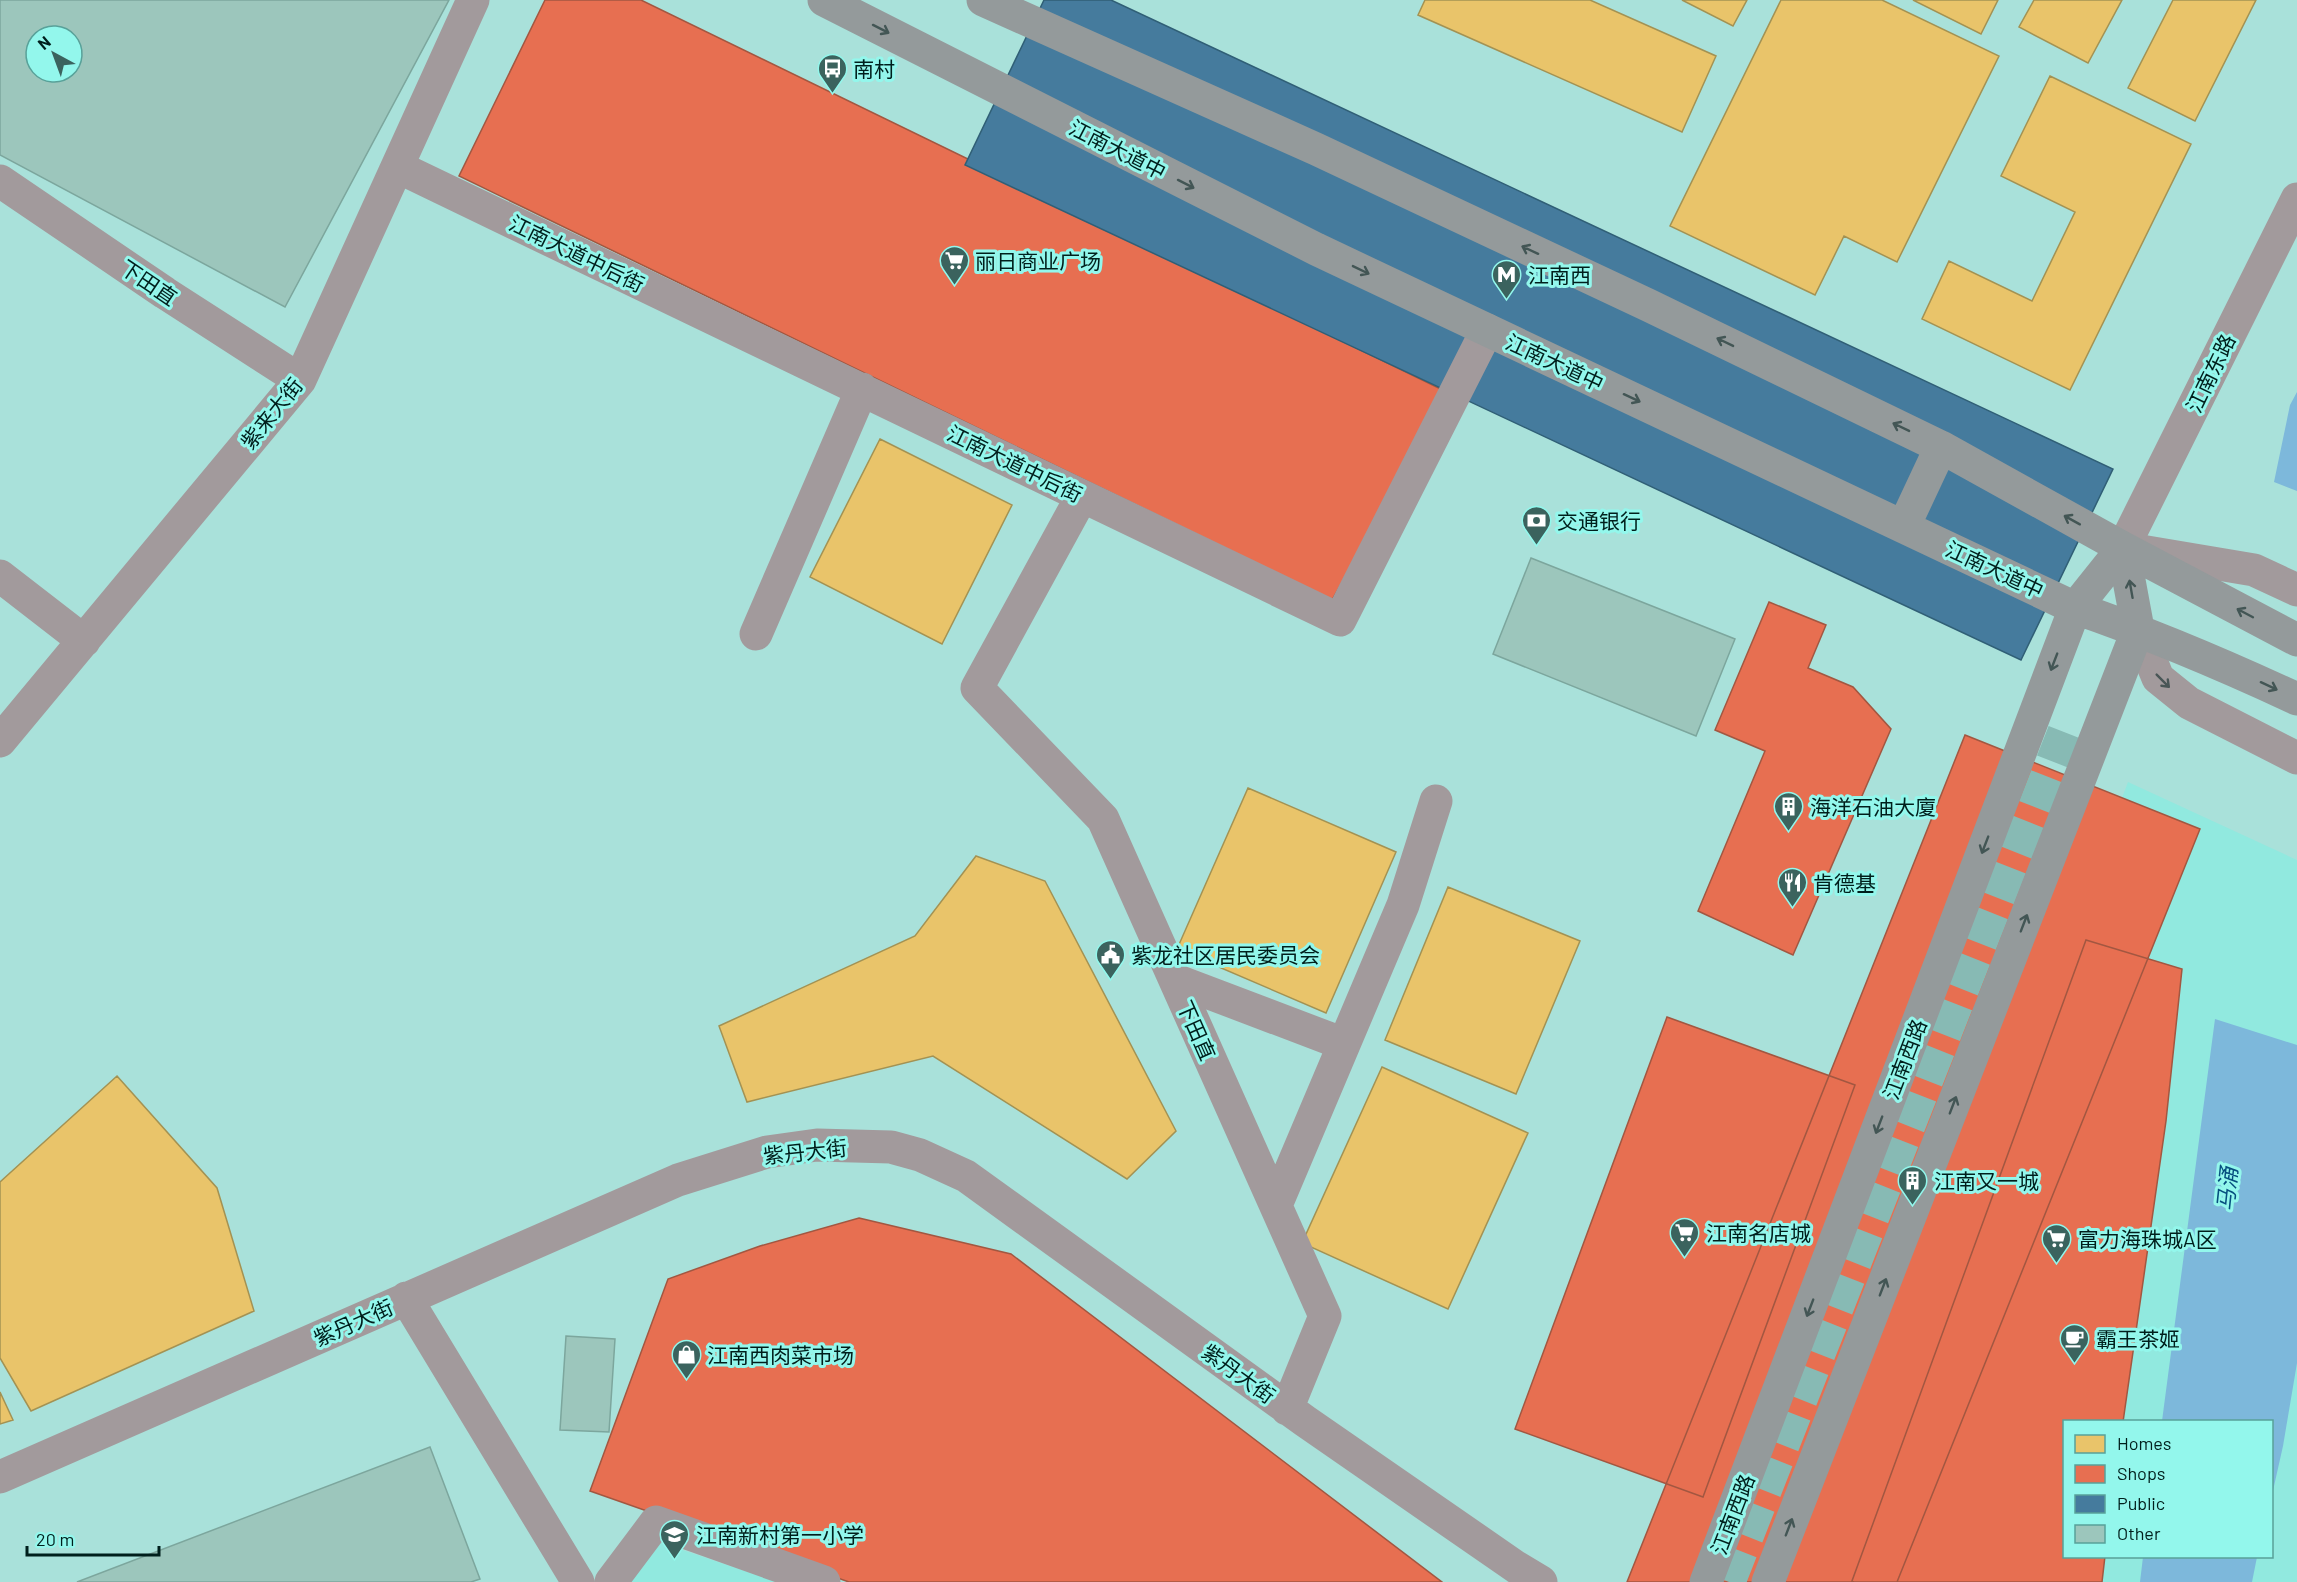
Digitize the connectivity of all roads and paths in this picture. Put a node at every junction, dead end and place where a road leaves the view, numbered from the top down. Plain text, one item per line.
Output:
1 (473, 0) edge
2 (983, 0) edge
3 (823, 1) edge
4 (398, 167) junction
5 (0, 181) edge
6 (2297, 199) edge
7 (1487, 330) junction
8 (300, 380) junction
9 (862, 389) junction
10 (1941, 447) junction
11 (1082, 496) junction
12 (1904, 526) junction
13 (2123, 548) junction
14 (0, 576) edge
15 (2297, 590) edge
16 (2075, 608) junction
17 (2138, 629) junction
18 (756, 634) dead end
19 (84, 640) junction
20 (2297, 640) edge
21 (2297, 699) edge
22 (0, 741) edge
23 (2297, 758) edge
24 (1437, 801) dead end
25 (1175, 980) junction
26 (1344, 1044) junction
27 (1276, 1205) junction
28 (406, 1298) junction
29 (1287, 1409) junction
30 (0, 1477) edge
31 (578, 1582) edge
32 (611, 1582) edge
33 (824, 1582) edge
34 (1541, 1582) edge
35 (1706, 1582) edge
36 (1768, 1582) edge

1 - 4 street, 紫来大街
10 -> 2 main road
3 -> 7 main road, 江南大道中
4 - 8 street, 紫来大街
4 - 9 street, 江南大道中后街
5 - 8 street, 下田直
6 - 13 street, 江南东路
7 - 11 street, 江南大道中后街
7 -> 12 main road, 江南大道中
8 - 19 street, 紫来大街
9 - 11 street, 江南大道中后街
9 - 18 street
10 - 12 main road
13 -> 10 main road
11 - 25 street, 下田直
12 - 16 main road, 江南大道中
13 - 15 street
13 - 16 main road, 江南西路
17 -> 13 main road
20 -> 13 main road
14 - 19 street
16 - 17 main road, 江南大道中
16 -> 35 main road, 江南西路
17 -> 21 main road, 江南大道中
17 -> 23 street
36 -> 17 main road
19 - 22 street, 紫来大街
24 - 26 street
25 - 26 street
25 - 27 street, 下田直
26 - 27 street
27 - 29 street, 下田直
28 - 29 street, 紫丹大街
28 - 30 street, 紫丹大街
28 - 31 street
29 - 34 street, 紫丹大街
32 - 33 street

